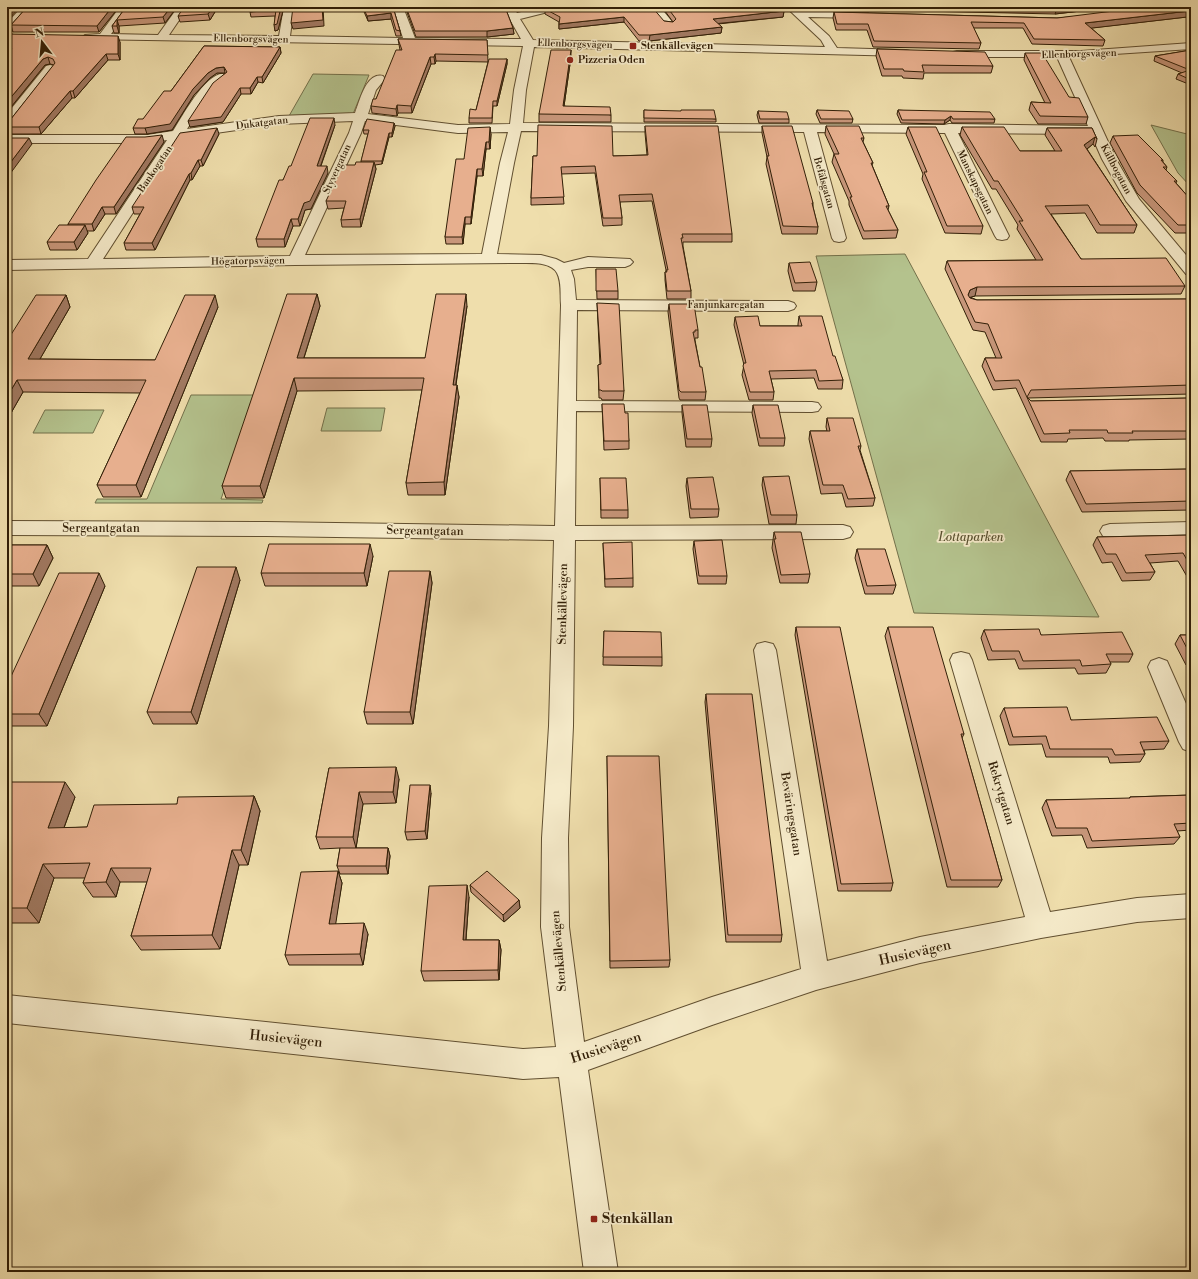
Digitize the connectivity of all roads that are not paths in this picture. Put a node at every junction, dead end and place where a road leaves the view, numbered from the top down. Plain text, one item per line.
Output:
1 (28, 7) edge
2 (126, 7) edge
3 (183, 7) edge
4 (289, 7) edge
5 (398, 7) edge
6 (556, 7) edge
7 (654, 7) edge
8 (794, 9) edge
9 (511, 12) edge
10 (877, 15) edge
11 (669, 24) edge
12 (10, 34) edge
13 (78, 37) edge
14 (103, 37) junction
15 (161, 38) junction
16 (284, 40) junction
17 (410, 41) junction
18 (529, 43) junction
19 (1191, 46) edge
20 (1172, 48) junction
21 (833, 51) junction
22 (918, 53) edge
23 (949, 54) edge
24 (1062, 55) junction
25 (1191, 57) edge
26 (50, 69) edge
27 (221, 77) edge
28 (379, 79) dead end
29 (360, 117) junction
30 (7, 122) edge
31 (516, 127) junction
32 (809, 128) junction
33 (949, 128) junction
34 (1096, 130) junction
35 (178, 135) junction
36 (7, 139) edge
37 (1002, 236) dead end
38 (839, 238) dead end
39 (489, 259) junction
40 (295, 260) junction
41 (625, 262) dead end
42 (92, 264) junction
43 (7, 265) edge
44 (561, 268) junction
45 (1191, 270) edge
46 (569, 305) junction
47 (788, 306) dead end
48 (566, 406) junction
49 (812, 407) dead end
50 (7, 528) edge
51 (1191, 529) edge
52 (1110, 531) dead end
53 (843, 532) dead end
54 (564, 533) junction
55 (765, 650) dead end
56 (961, 660) dead end
57 (1159, 667) dead end
58 (1191, 742) edge
59 (1191, 906) edge
60 (1041, 926) junction
61 (816, 977) junction
62 (7, 1009) edge
63 (572, 1061) junction
64 (601, 1272) edge

1 - 12 street
2 - 14 street
3 - 15 street
4 - 16 street
5 - 17 street
6 - 9 street
7 - 11 street
8 - 10 street
8 - 21 street
9 - 18 street
13 - 14 street, Ellenborgsvägen
14 - 15 street, Ellenborgsvägen
15 - 16 street, Ellenborgsvägen
16 - 17 street, Ellenborgsvägen
17 - 18 street, Ellenborgsvägen
18 - 21 street, Ellenborgsvägen
18 - 31 street
19 - 20 street, Ellenborgsvägen
20 - 24 street, Ellenborgsvägen
20 - 25 street
21 - 22 street, Ellenborgsvägen
23 - 24 street, Ellenborgsvägen
24 - 34 street, Källbogatan
26 - 30 street
27 - 35 street, Bankogatan
28 - 29 street, Styvergatan
29 - 31 street, Dukatgatan
29 - 35 street, Dukatgatan
29 - 40 street, Styvergatan
31 - 32 street, Dukatgatan
31 - 39 street
32 - 33 street, Dukatgatan
32 - 38 street, Befälsgatan
33 - 34 street, Dukatgatan
33 - 37 street, Manskapsgatan
34 - 45 street, Källbogatan
35 - 36 street, Dukatgatan
35 - 42 street, Bankogatan
39 - 40 street, Högatorpsvägen
39 - 44 street
40 - 42 street, Högatorpsvägen
41 - 44 street
42 - 43 street, Högatorpsvägen
44 - 46 street, Stenkällevägen
46 - 47 street, Fanjunkaregatan
46 - 48 street, Stenkällevägen
48 - 49 street
48 - 54 street, Stenkällevägen
50 - 54 street, Sergeantgatan
51 - 52 street
53 - 54 street, Sergeantgatan
54 - 63 street, Stenkällevägen
55 - 61 street, Beväringsgatan
56 - 60 street, Rekrytgatan
57 - 58 street
59 - 60 street, Husievägen
60 - 61 street, Husievägen
61 - 63 street, Husievägen
62 - 63 street, Husievägen
63 - 64 street, Stenkällevägen

